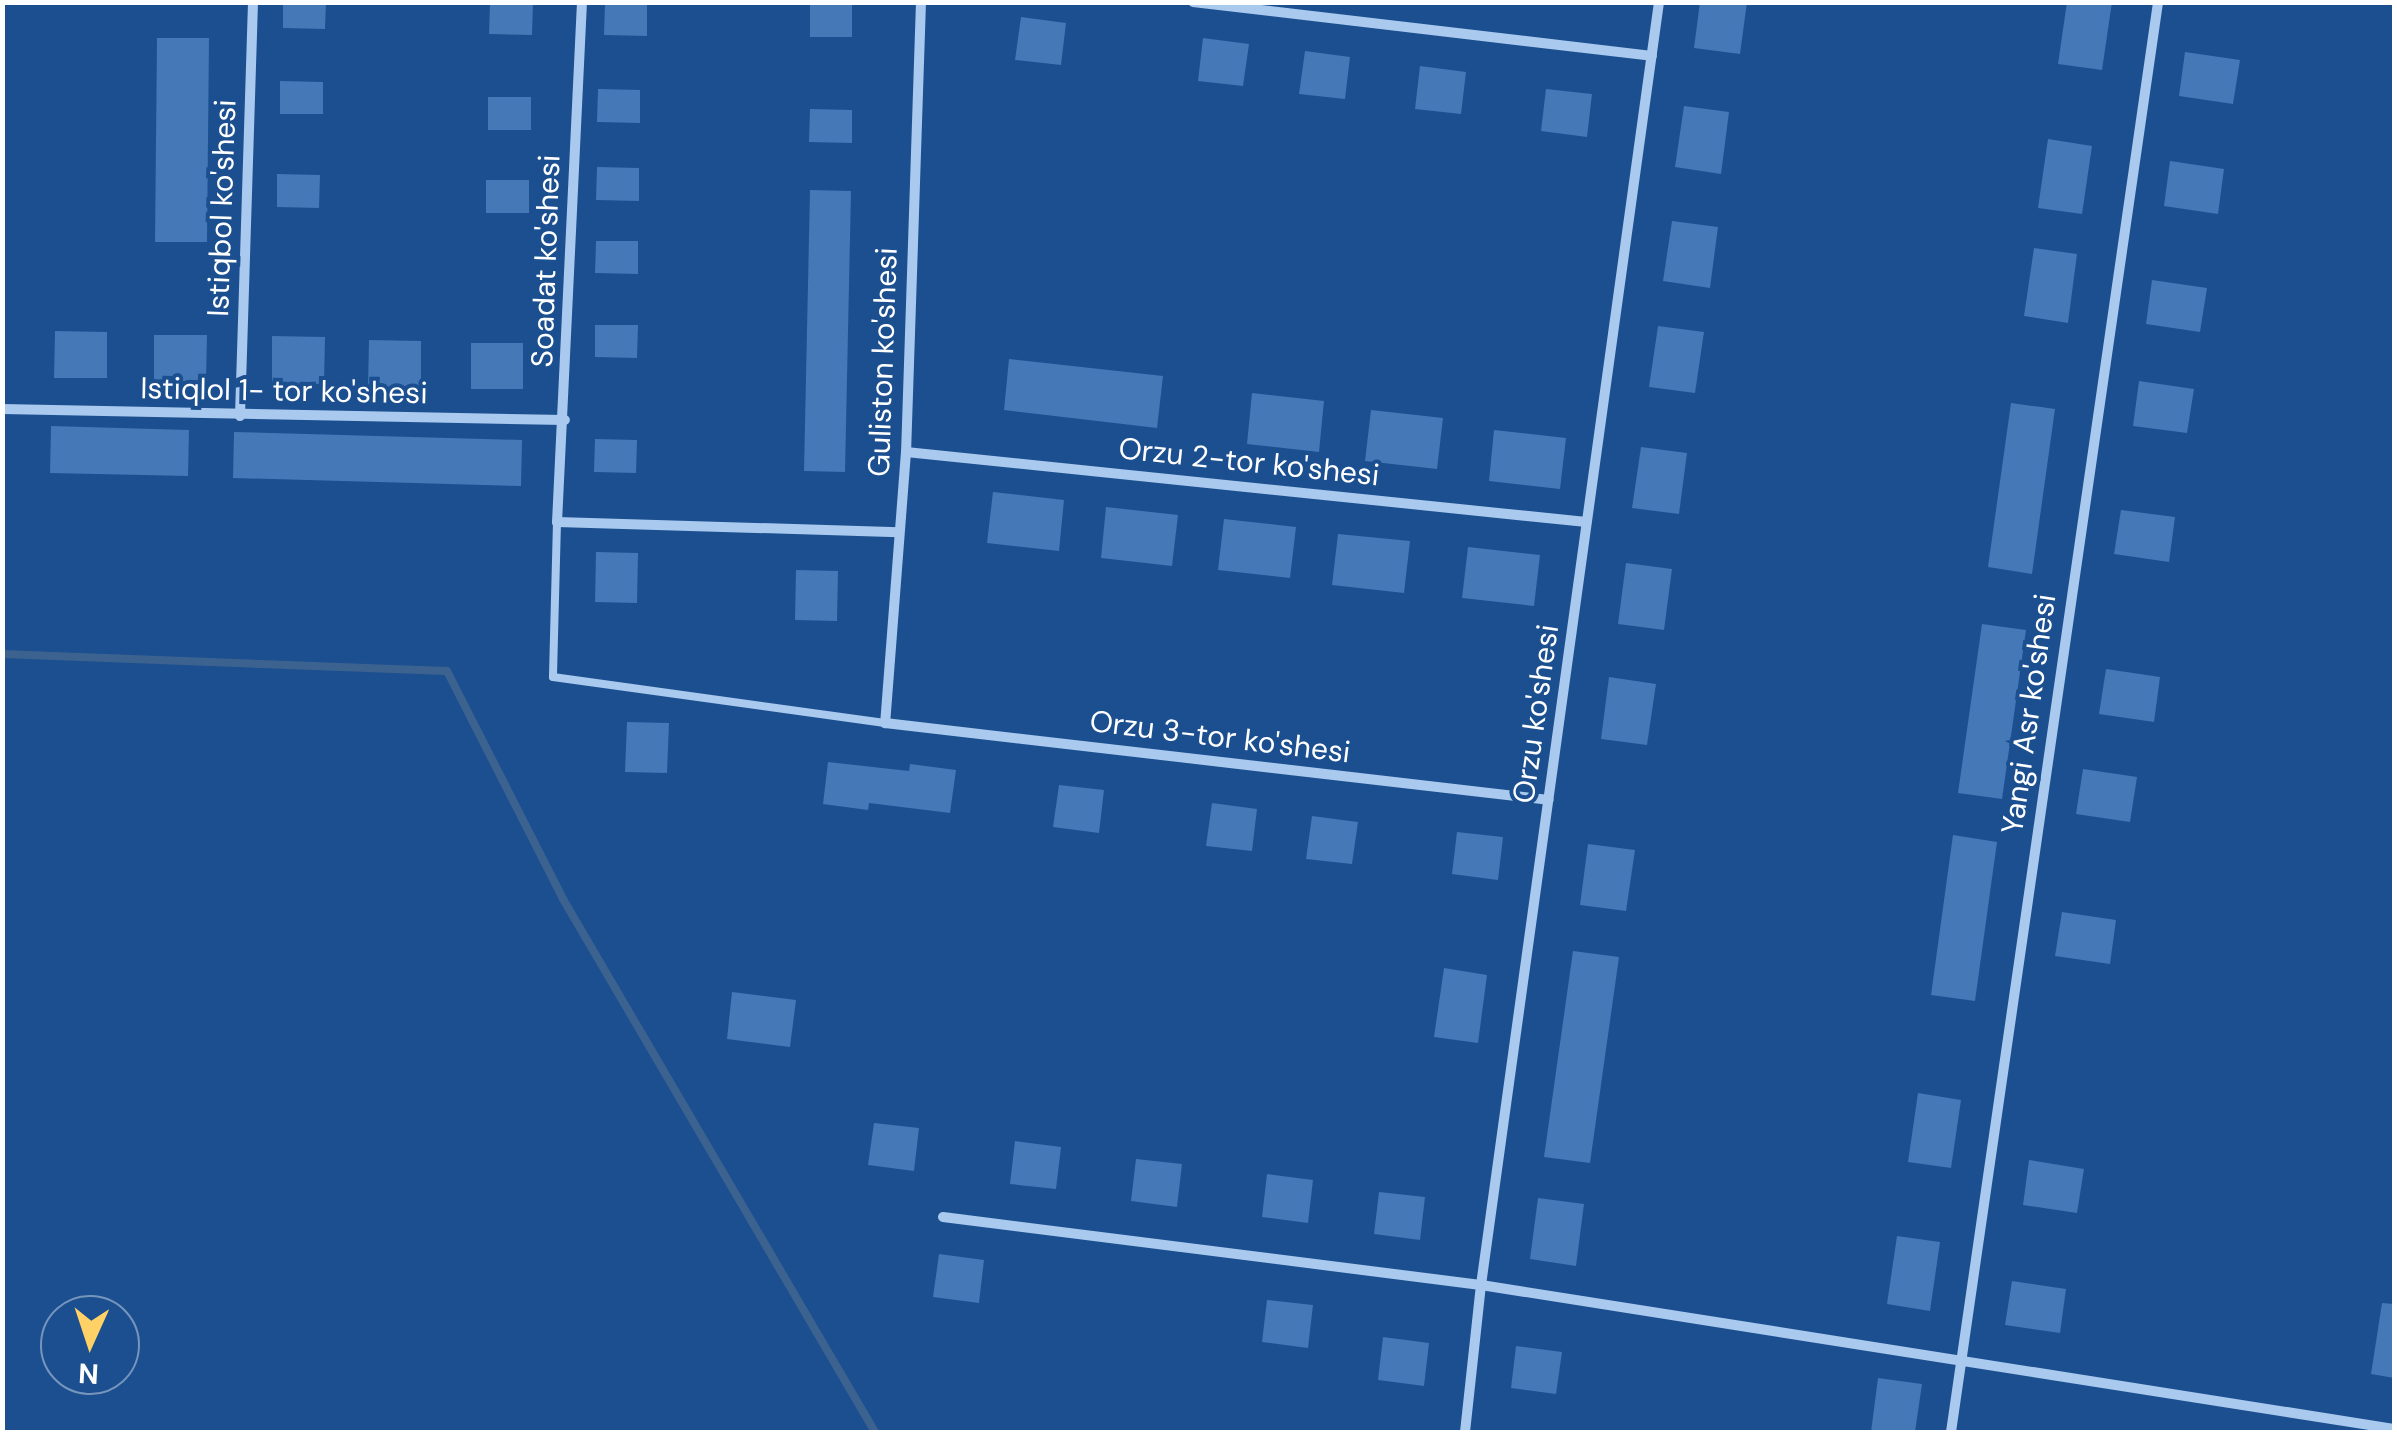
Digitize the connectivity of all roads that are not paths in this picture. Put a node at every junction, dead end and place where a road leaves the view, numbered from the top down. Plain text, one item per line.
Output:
1 (254, 2) edge
2 (582, 2) edge
3 (920, 2) edge
4 (1193, 2) edge
5 (1659, 2) edge
6 (2158, 2) edge
7 (1652, 56) junction
8 (2, 409) edge
9 (240, 416) junction
10 (565, 420) junction
11 (906, 452) junction
12 (557, 522) junction
13 (1586, 522) junction
14 (899, 532) junction
15 (886, 723) junction
16 (1550, 800) junction
17 (942, 1217) dead end
18 (1481, 1285) junction
19 (1959, 1362) junction
20 (2394, 1429) edge
21 (1465, 1432) edge
22 (1952, 1432) edge

1 - 9 street, Istiqbol ko'shesi
2 - 10 street, Soadat ko'shesi
3 - 11 street, Guliston ko'shesi
4 - 7 street
5 - 7 street, Orzu ko'shesi
6 - 19 street, Yangi Asr ko'shesi
7 - 13 street, Orzu ko'shesi
8 - 9 street, Istiqlol 1- tor ko'shesi
9 - 10 street, Istiqlol 1- tor ko'shesi
10 - 12 street, Soadat ko'shesi
11 - 13 street, Orzu 2-tor ko'shesi
11 - 14 street, Guliston ko'shesi
12 - 14 street
12 - 15 lane
13 - 16 street, Orzu ko'shesi
14 - 15 street, Guliston ko'shesi
15 - 16 street, Orzu 3-tor ko'shesi
16 - 18 street, Orzu ko'shesi
17 - 18 street
18 - 19 street
18 - 21 street, Orzu ko'shesi
19 - 20 street
19 - 22 street, Yangi Asr ko'shesi

